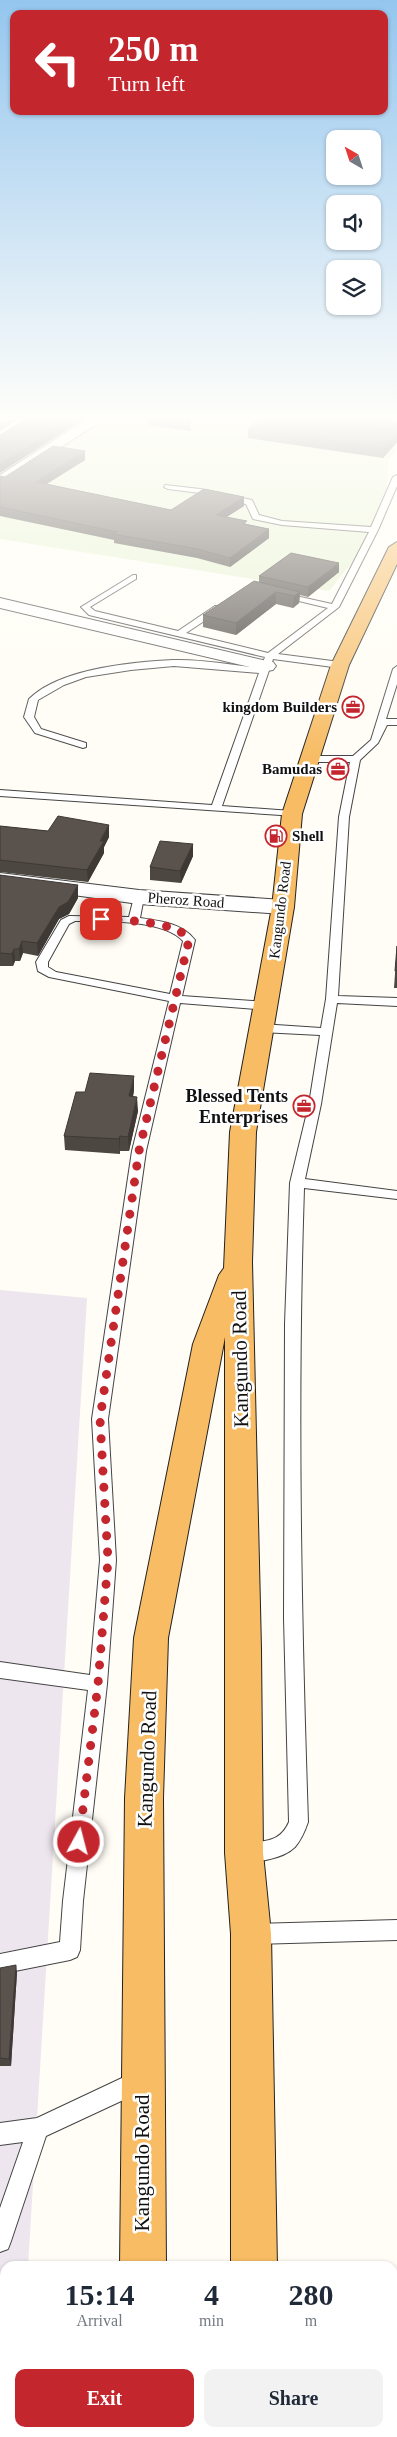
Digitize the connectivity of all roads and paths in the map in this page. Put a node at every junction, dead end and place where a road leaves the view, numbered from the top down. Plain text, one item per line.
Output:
1 (373, 533) edge
2 (397, 547) edge
3 (133, 577) dead end
4 (267, 591) edge
5 (227, 602) edge
6 (0, 603) edge
7 (335, 607) junction
8 (179, 634) junction
9 (267, 665) junction
10 (340, 665) junction
11 (397, 669) edge
12 (397, 696) edge
13 (387, 698) junction
14 (397, 722) edge
15 (375, 741) junction
16 (83, 745) dead end
17 (311, 759) junction
18 (355, 759) junction
19 (0, 793) edge
20 (216, 809) junction
21 (292, 814) junction
22 (0, 879) edge
23 (139, 897) junction
24 (282, 907) junction
25 (134, 921) junction
26 (176, 999) junction
27 (332, 999) junction
28 (397, 1002) edge
29 (267, 1006) junction
30 (261, 1028) junction
31 (326, 1032) junction
32 (298, 1183) junction
33 (397, 1195) edge
34 (238, 1262) junction
35 (0, 1670) edge
36 (98, 1684) junction
37 (244, 1853) junction
38 (397, 1930) edge
39 (251, 1934) junction
40 (0, 1964) edge
41 (142, 2080) junction
42 (38, 2129) junction
43 (0, 2134) edge
44 (0, 2241) edge
45 (143, 2261) edge
46 (254, 2261) edge

1 - 7 lane
2 - 10 highway, Kangundo Road
3 - 8 lane
4 - 7 lane
5 - 8 lane
6 - 9 street
7 - 9 lane
8 - 9 lane
9 - 10 lane
9 - 16 lane
9 - 20 lane
10 - 17 highway, Kangundo Road
11 - 13 lane
12 - 13 lane
13 - 15 lane
14 - 15 lane
15 - 18 lane
17 - 18 lane
17 - 21 highway, Kangundo Road
18 - 27 lane
19 - 20 lane
20 - 21 lane
21 - 24 highway, Kangundo Road
22 - 23 street, Pheroz Road
23 - 24 street, Pheroz Road
23 - 25 lane
24 - 29 highway, Kangundo Road
25 - 26 lane
25 - 26 lane
26 - 29 lane
26 - 36 lane
27 - 28 lane
27 - 31 lane
29 - 30 highway, Kangundo Road
30 - 31 lane
30 - 34 highway, Kangundo Road
31 - 32 lane
32 - 33 lane
32 - 37 lane
34 - 37 highway, Kangundo Road
34 - 41 highway, Kangundo Road
35 - 36 lane
36 - 40 lane
37 - 39 highway, Kangundo Road
38 - 39 lane
39 - 46 highway, Kangundo Road
41 - 42 lane
41 - 45 highway, Kangundo Road
42 - 43 lane
42 - 44 lane

